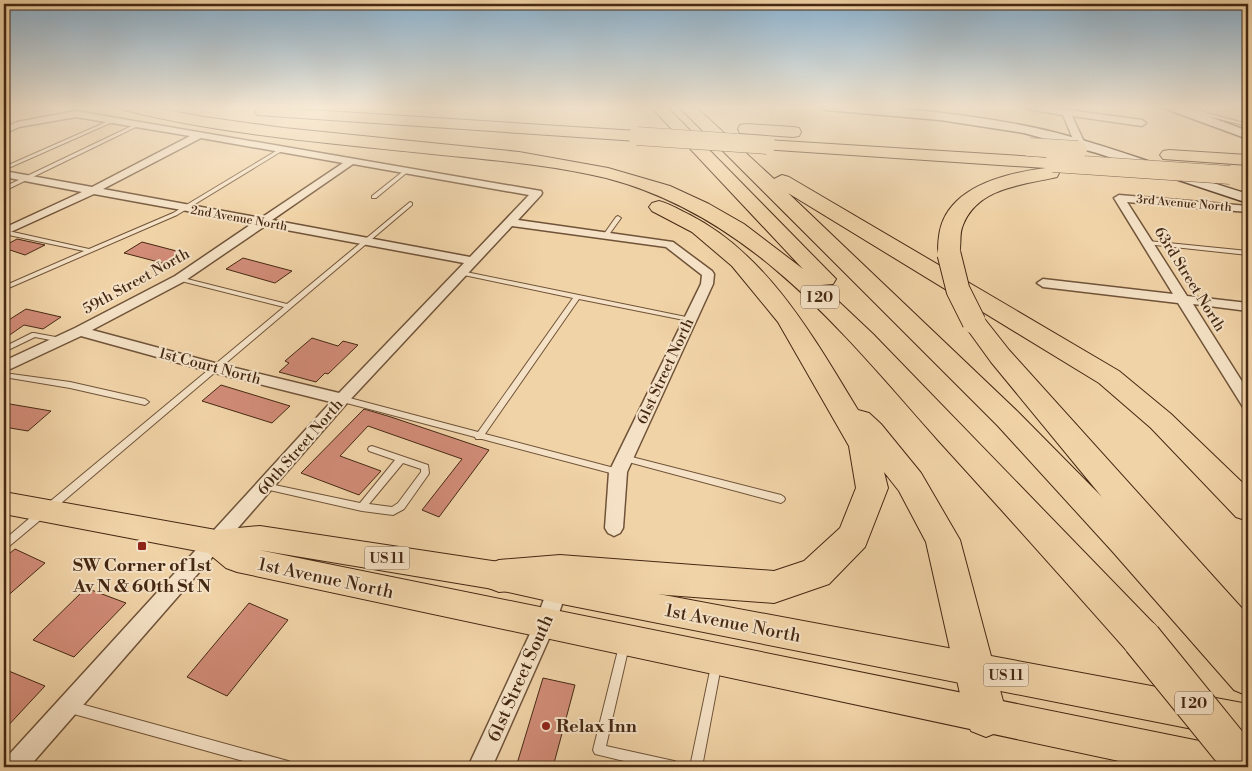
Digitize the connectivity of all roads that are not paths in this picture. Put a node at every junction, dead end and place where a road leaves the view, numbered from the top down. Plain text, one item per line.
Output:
1 (65, 142) edge
2 (102, 142) edge
3 (187, 142) edge
4 (241, 142) edge
5 (376, 142) edge
6 (693, 142) edge
7 (723, 142) edge
8 (742, 142) edge
9 (743, 142) edge
10 (883, 142) edge
11 (1072, 142) edge
12 (1080, 144) joint
13 (283, 149) junction
14 (494, 155) junction
15 (1248, 160) edge
16 (352, 161) junction
17 (1119, 167) junction
18 (4, 169) edge
19 (408, 170) junction
20 (4, 174) edge
21 (1239, 176) edge
22 (27, 178) junction
23 (4, 189) edge
24 (92, 191) junction
25 (374, 197) dead end
26 (1119, 198) joint
27 (1248, 199) edge
28 (410, 204) dead end
29 (184, 208) junction
30 (1248, 209) edge
31 (618, 218) dead end
32 (262, 222) junction
33 (509, 222) junction
34 (4, 232) edge
35 (606, 235) junction
36 (365, 242) junction
37 (1148, 243) junction
38 (90, 251) junction
39 (1248, 253) edge
40 (474, 261) junction
41 (461, 273) junction
42 (179, 279) junction
43 (1043, 283) dead end
44 (4, 288) edge
45 (577, 297) junction
46 (1185, 300) junction
47 (289, 306) junction
48 (1248, 307) edge
49 (689, 319) junction
50 (80, 331) junction
51 (61, 340) junction
52 (4, 350) edge
53 (4, 367) edge
54 (215, 368) junction
55 (4, 375) edge
56 (835, 396) junction
57 (342, 399) junction
58 (145, 402) dead end
59 (1248, 403) edge
60 (479, 437) junction
61 (372, 449) dead end
62 (401, 459) junction
63 (621, 465) junction
64 (265, 486) junction
65 (781, 499) dead end
66 (4, 503) edge
67 (362, 507) junction
68 (1248, 508) edge
69 (45, 511) junction
70 (614, 528) dead end
71 (216, 542) junction
72 (4, 546) edge
73 (1073, 560) junction
74 (499, 576) junction
75 (557, 589) junction
76 (1204, 609) junction
77 (545, 625) junction
78 (625, 642) junction
79 (1248, 643) edge
80 (718, 661) junction
81 (975, 669) junction
82 (1248, 676) edge
83 (68, 706) junction
84 (986, 716) junction
85 (1248, 722) edge
86 (253, 763) edge
87 (13, 767) edge
88 (288, 767) edge
89 (480, 767) edge
90 (674, 767) edge
91 (696, 767) edge
92 (1234, 767) edge
93 (1246, 767) edge

1 - 18 lane
2 - 22 lane
3 - 24 street
4 - 13 street
5 - 14 highway, I 20
6 - 73 highway
7 - 17 highway, bridge
8 - 76 highway
9 - 68 highway
10 - 15 highway, bridge
11 - 12 street, 3rd Avenue North
12 - 27 street, 3rd Avenue North
13 - 16 street
13 - 29 lane
14 - 56 highway
14 - 73 highway, I 20
16 - 19 street
16 - 32 street, 59th Street North
17 - 21 highway, bridge
17 - 76 highway, bridge
19 - 25 lane
19 - 33 street, 60th Street North
20 - 22 street, 2nd Avenue North
22 - 23 lane
22 - 24 street, 2nd Avenue North
24 - 29 street, 2nd Avenue North
24 - 34 street
26 - 30 street, 3rd Avenue North
26 - 37 street, 63rd Street North
28 - 36 lane
29 - 32 street, 2nd Avenue North
29 - 38 lane
31 - 35 lane
32 - 36 street, 2nd Avenue North
32 - 42 street, 59th Street North
33 - 35 street
33 - 40 street, 60th Street North
34 - 38 lane
35 - 49 street, 61st Street North
36 - 40 street, 2nd Avenue North
36 - 47 lane
37 - 39 lane
37 - 46 street, 63rd Street North
38 - 44 lane
40 - 41 street, 60th Street North
41 - 45 lane
41 - 57 street, 60th Street North
42 - 47 lane
42 - 50 street, 59th Street North
43 - 46 street
45 - 49 lane
45 - 60 lane
46 - 48 street
46 - 59 street, 63rd Street North
47 - 54 lane
49 - 63 street, 61st Street North
50 - 51 street, 59th Street North
50 - 54 street, 1st Court North
51 - 52 lane
51 - 53 street, 59th Street North
54 - 57 street, 1st Court North
54 - 69 lane
55 - 58 lane
56 - 74 highway
56 - 81 highway
57 - 60 lane
57 - 64 street, 60th Street North
60 - 63 lane
61 - 62 lane
62 - 67 lane
62 - 67 lane
63 - 65 lane
63 - 70 street
64 - 67 lane
64 - 71 street, 60th Street North
66 - 69 main road, 1st Avenue North / US 11
69 - 71 main road, 1st Avenue North / US 11
69 - 72 lane
71 - 74 main road, 1st Avenue North / US 11
71 - 77 main road, 1st Avenue North / US 11
71 - 83 street, 60th Street North
73 - 93 highway, I 20, bridge
74 - 75 main road, 1st Avenue North / US 11
75 - 77 street, 61st Street South
75 - 81 main road, 1st Avenue North / US 11
76 - 79 highway
76 - 82 highway
77 - 78 main road, 1st Avenue North / US 11
77 - 89 street, 61st Street South
78 - 80 main road, 1st Avenue North / US 11
78 - 90 lane
80 - 84 main road, 1st Avenue North / US 11
80 - 91 lane
81 - 84 highway
81 - 85 main road, 1st Avenue North / US 11
83 - 86 lane
83 - 87 street, 60th Street North
84 - 92 main road, 1st Avenue North / US 11
86 - 88 lane

